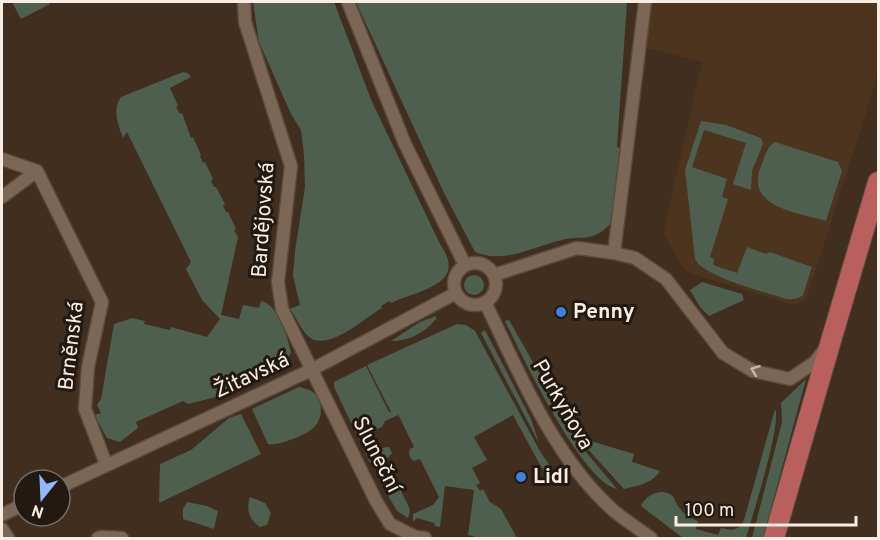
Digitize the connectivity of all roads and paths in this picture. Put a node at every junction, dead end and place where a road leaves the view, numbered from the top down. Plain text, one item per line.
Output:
1 (244, 2) edge
2 (348, 2) edge
3 (645, 2) edge
4 (2, 159) edge
5 (37, 171) junction
6 (879, 182) edge
7 (2, 197) edge
8 (614, 253) junction
9 (465, 265) junction
10 (494, 275) junction
11 (456, 293) junction
12 (485, 302) junction
13 (830, 344) junction
14 (311, 370) junction
15 (106, 464) junction
16 (72, 481) edge
17 (2, 529) edge
18 (8, 538) edge
19 (98, 538) edge
20 (122, 538) edge
21 (425, 538) edge
22 (651, 538) edge
23 (774, 538) edge

1 - 14 street, Bardějovská
2 - 9 street
3 - 8 street
4 - 5 street
5 - 7 street
5 - 15 street, Brněnská
6 - 13 main road
8 - 10 street
13 -> 8 street
9 - 10 street
9 - 11 street
10 - 12 street
11 - 12 street
11 - 14 street, Žitavská
12 - 22 street, Purkyňova
13 - 23 main road
14 - 15 street, Žitavská
14 - 21 street, Sluneční
15 - 16 street, Žitavská
17 - 18 street
19 - 20 street

